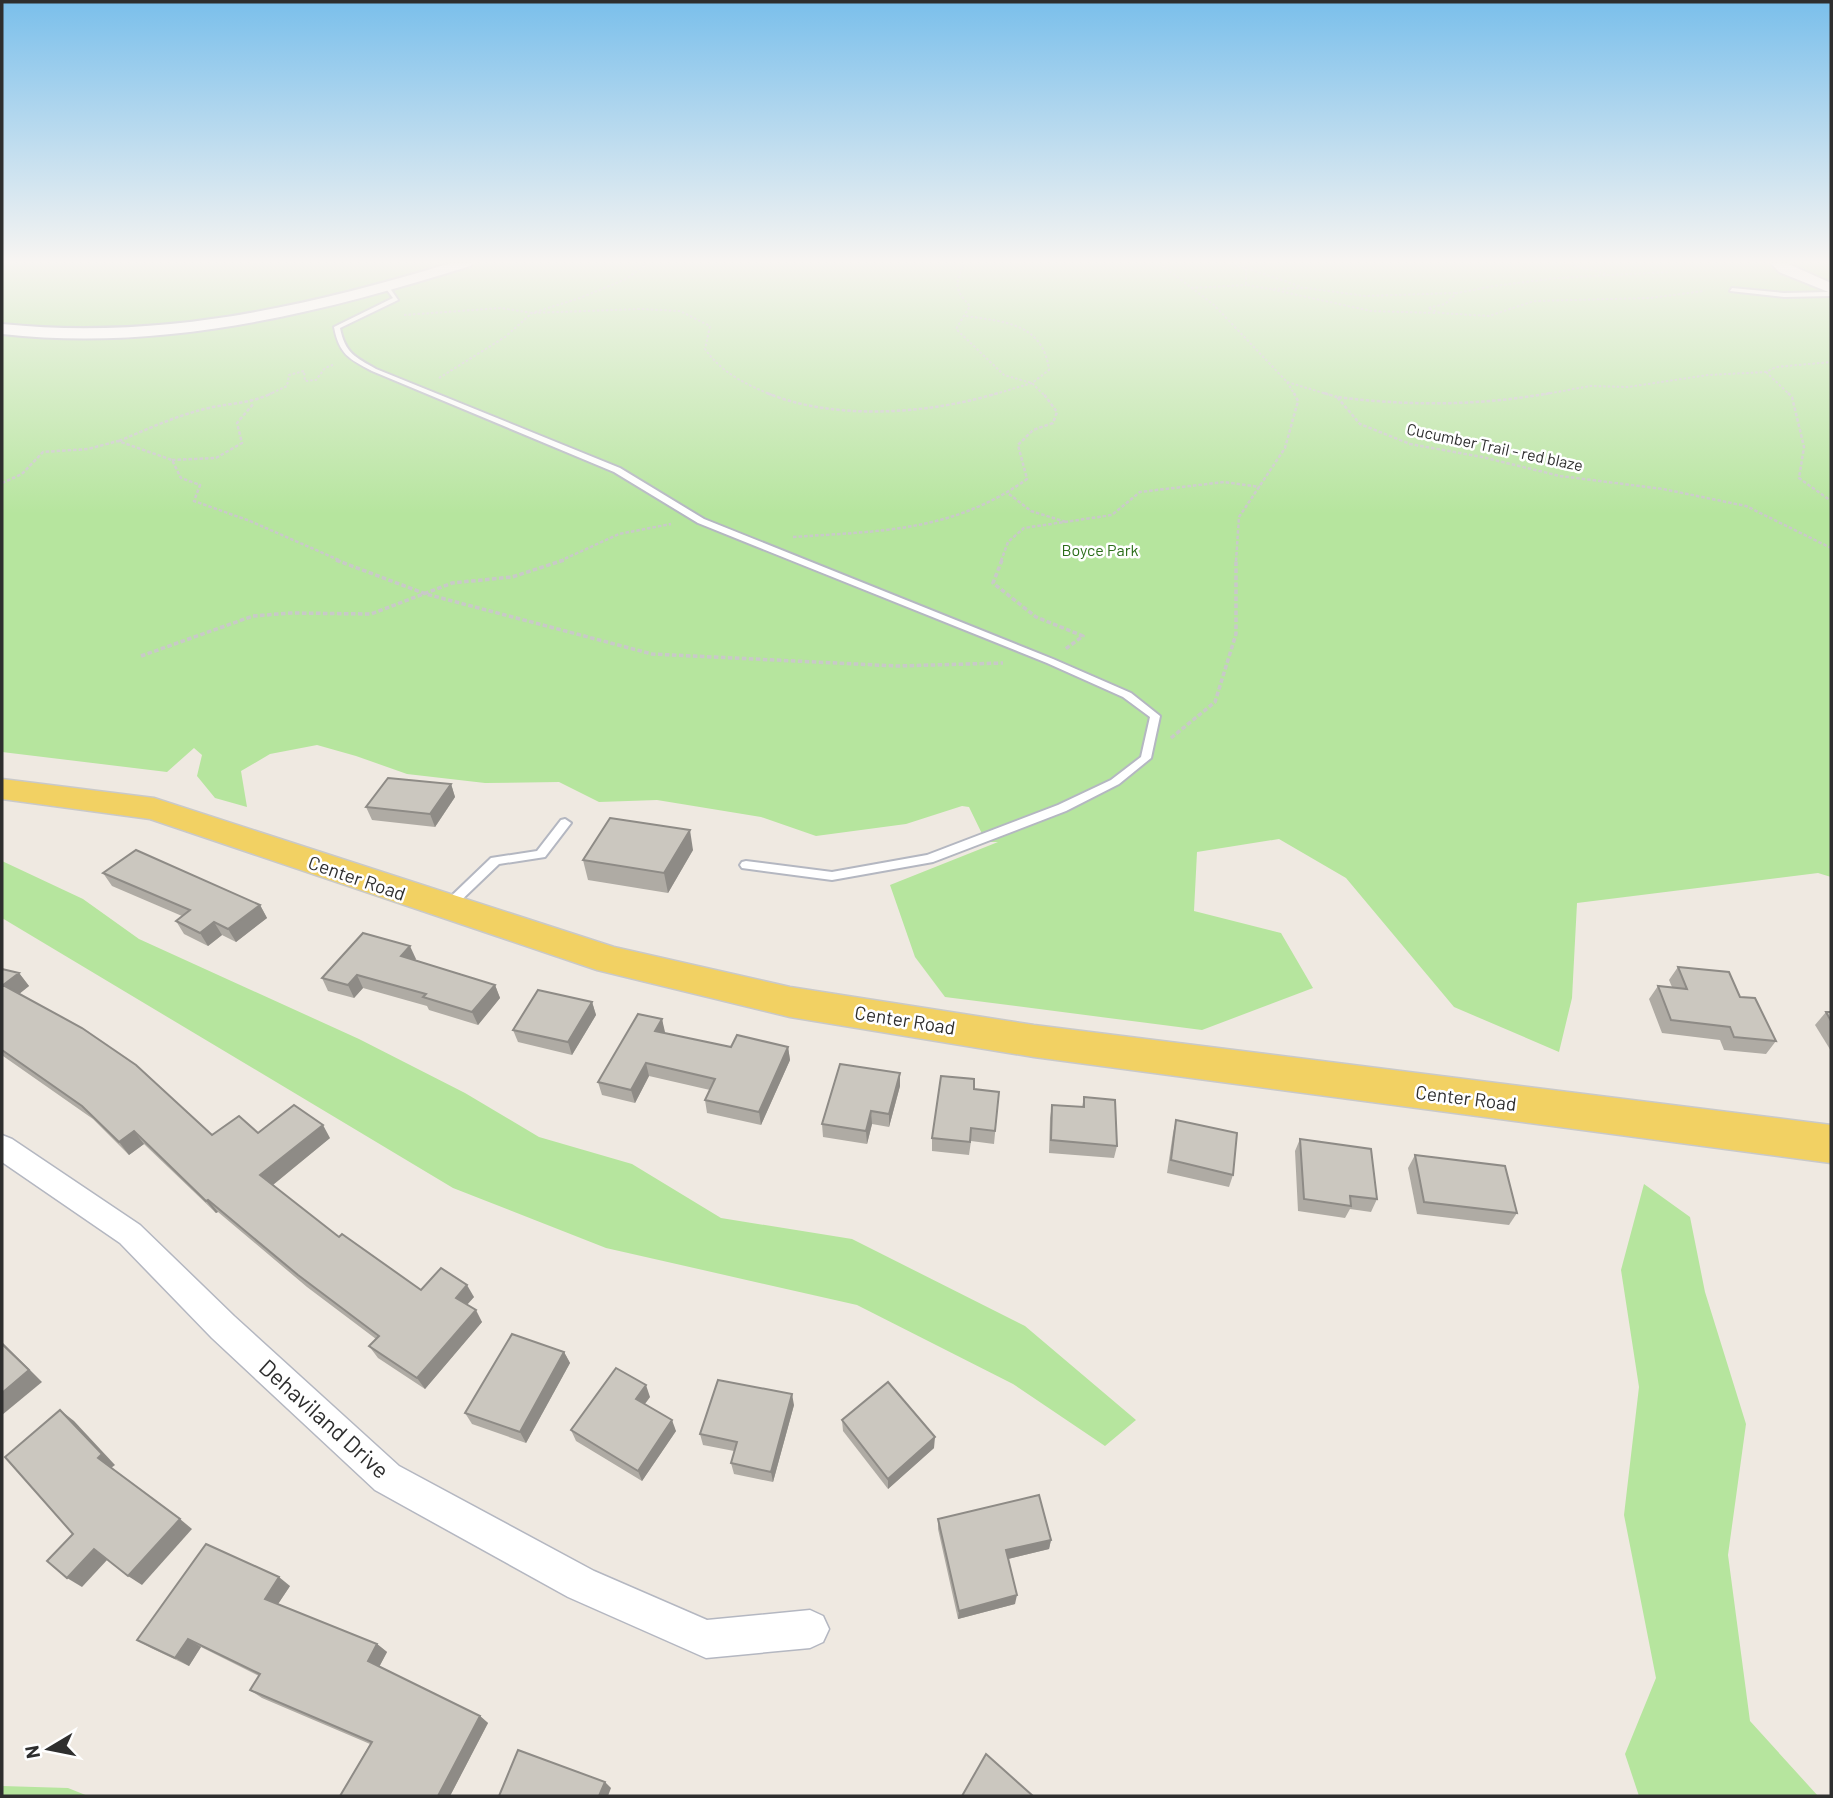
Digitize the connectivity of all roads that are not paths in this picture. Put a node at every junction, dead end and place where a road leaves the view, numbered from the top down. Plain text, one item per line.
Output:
1 (343, 347) edge
2 (2, 789) edge
3 (565, 823) dead end
4 (746, 865) dead end
5 (447, 908) junction
6 (1831, 1144) edge
7 (2, 1147) edge
8 (810, 1629) dead end

1 - 4 lane
2 - 5 main road, Center Road
3 - 5 lane
5 - 6 main road, Center Road
7 - 8 street, Dehaviland Drive

